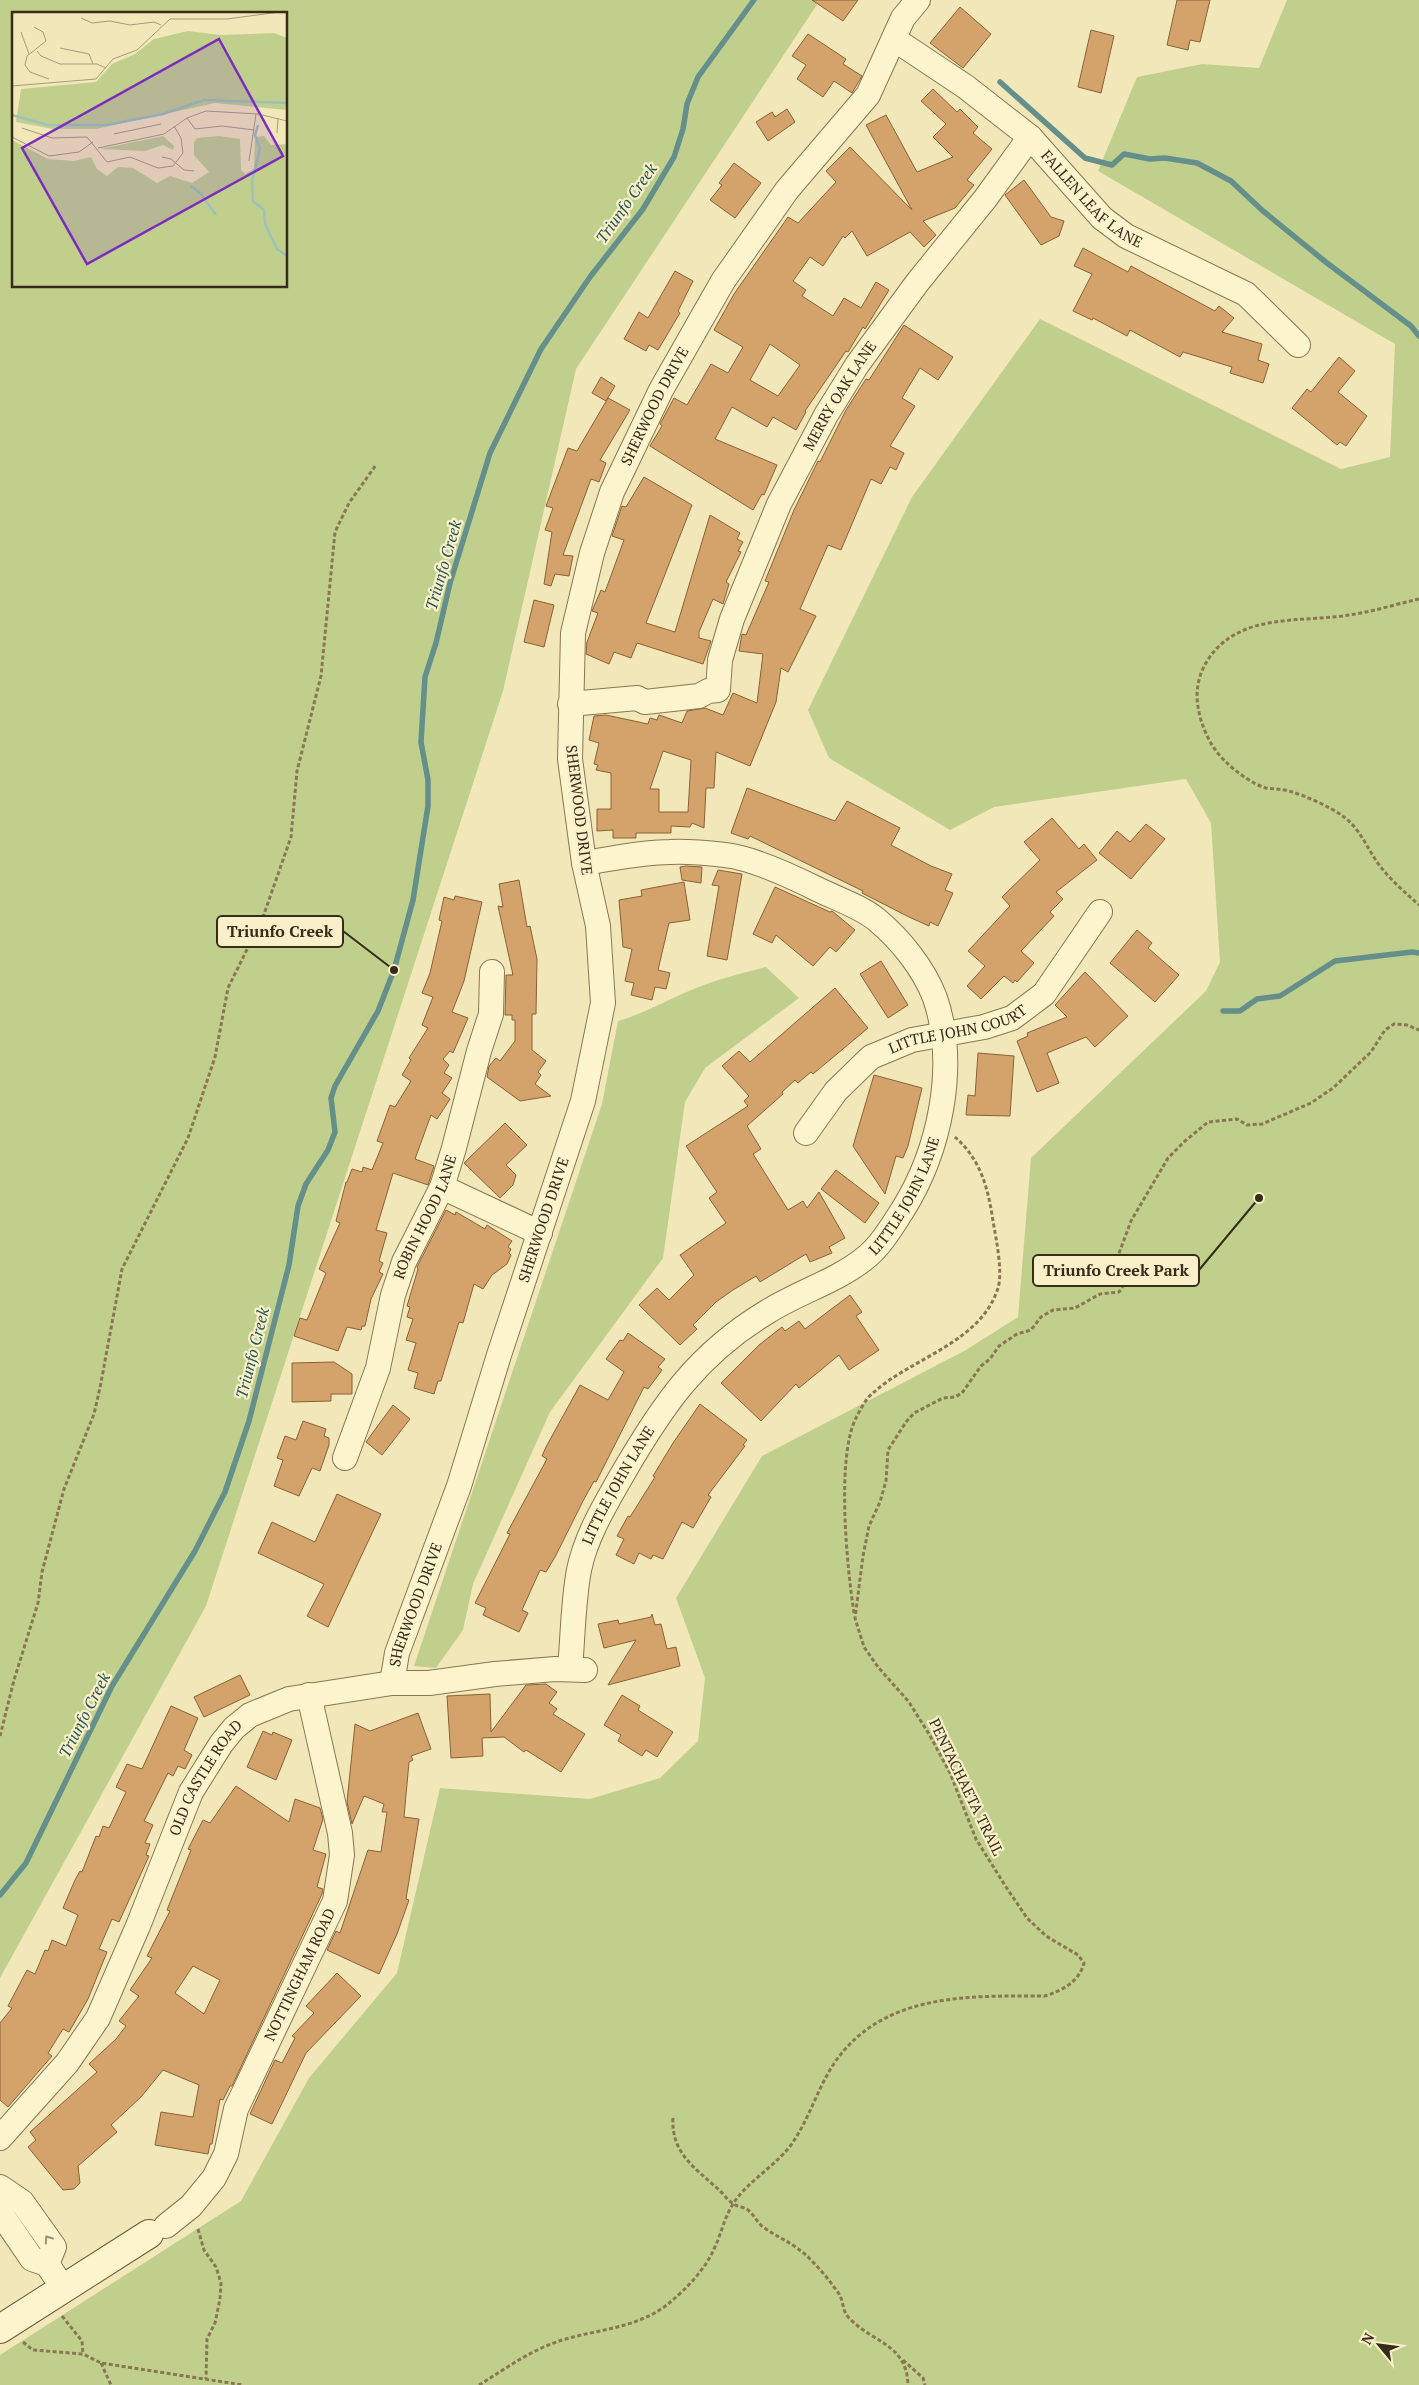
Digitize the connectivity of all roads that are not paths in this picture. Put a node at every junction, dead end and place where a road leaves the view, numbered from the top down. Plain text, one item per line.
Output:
1 (918, 0) edge
2 (894, 39) junction
3 (1030, 137) junction
4 (1298, 345) dead end
5 (570, 704) junction
6 (584, 863) junction
7 (1100, 912) dead end
8 (492, 972) dead end
9 (942, 1034) junction
10 (806, 1133) dead end
11 (442, 1187) junction
12 (540, 1233) junction
13 (345, 1458) dead end
14 (578, 1669) joint
15 (392, 1683) junction
16 (309, 1695) junction
17 (0, 2138) edge
18 (0, 2187) edge
19 (158, 2230) joint
20 (55, 2293) junction
21 (4, 2327) edge

1 - 2 street, SHERWOOD DRIVE
2 - 3 street, FALLEN LEAF LANE
2 - 5 street, SHERWOOD DRIVE
3 - 4 street, FALLEN LEAF LANE
3 - 5 street, MERRY OAK LANE
5 - 6 street, SHERWOOD DRIVE
6 - 9 street, LITTLE JOHN LANE
6 - 12 street, SHERWOOD DRIVE
7 - 9 street, LITTLE JOHN COURT
8 - 11 street, ROBIN HOOD LANE
9 - 10 street, LITTLE JOHN COURT
9 - 14 street, LITTLE JOHN LANE
11 - 12 street
11 - 13 street, ROBIN HOOD LANE
12 - 15 street, SHERWOOD DRIVE
14 - 15 street, OLD CASTLE ROAD
15 - 16 street, OLD CASTLE ROAD
16 - 17 street, OLD CASTLE ROAD
16 - 19 street, NOTTINGHAM ROAD
18 - 20 street
19 - 20 street
20 - 21 street

